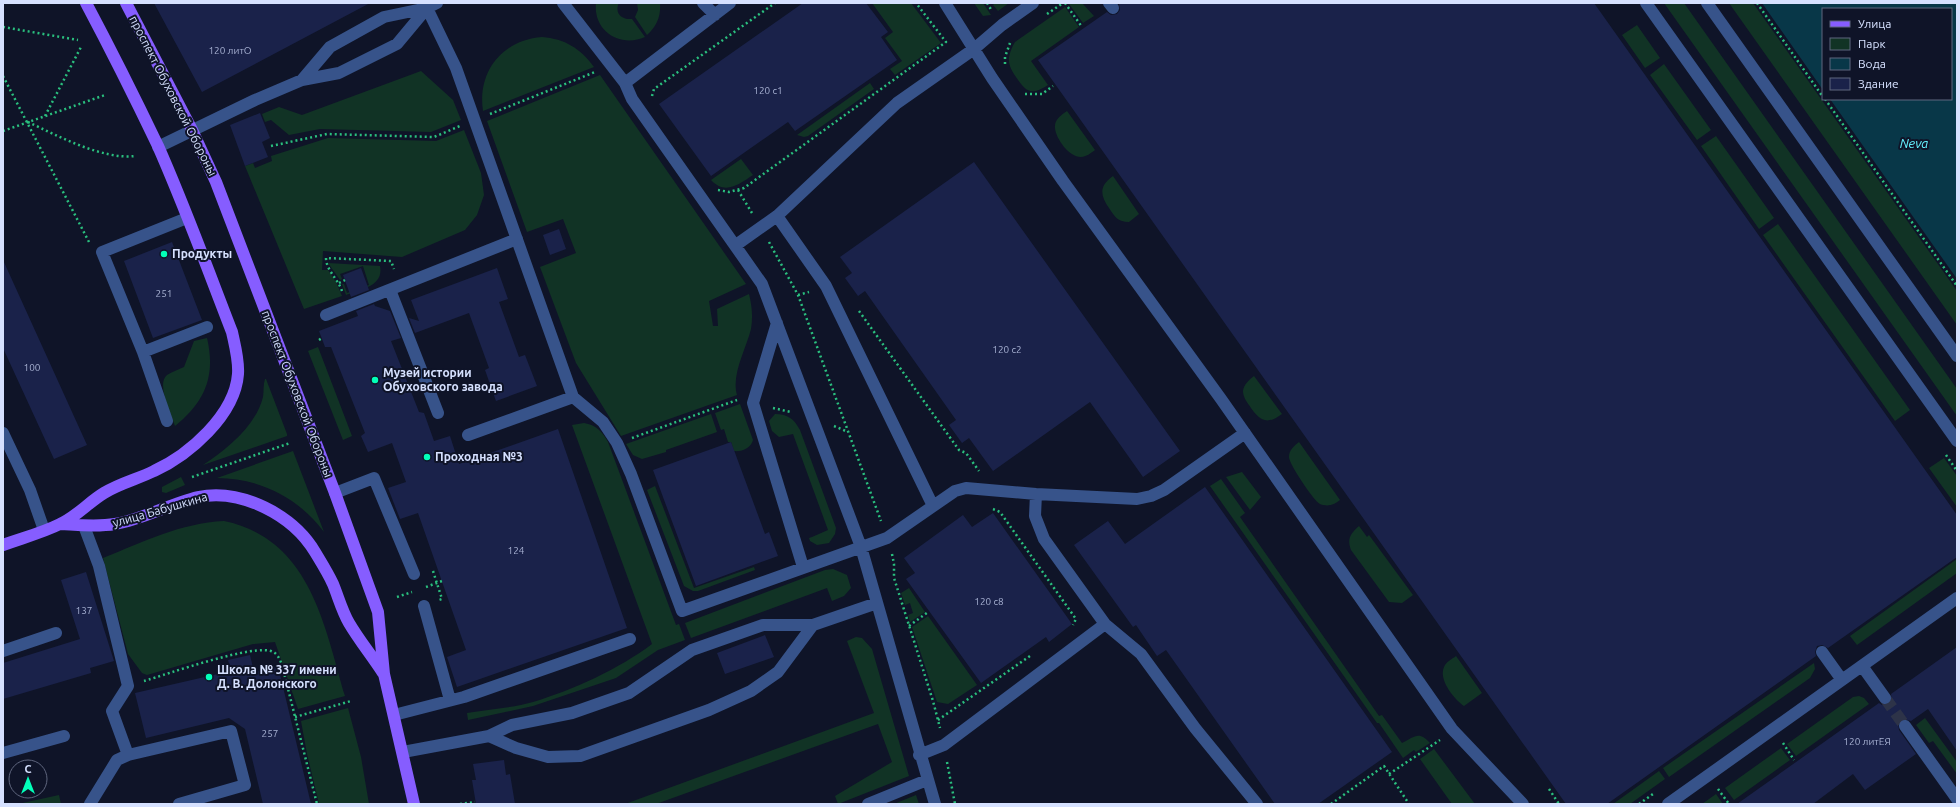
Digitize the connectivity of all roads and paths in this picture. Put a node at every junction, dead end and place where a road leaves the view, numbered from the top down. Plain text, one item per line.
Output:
1 (86, 3) edge
2 (126, 3) edge
3 (563, 3) edge
4 (703, 3) edge
5 (730, 3) edge
6 (775, 3) edge
7 (916, 3) edge
8 (945, 3) edge
9 (1033, 3) edge
10 (1064, 3) edge
11 (1646, 3) edge
12 (1707, 3) edge
13 (1757, 3) edge
14 (432, 5) edge
15 (715, 15) junction
16 (1044, 17) dead end
17 (3, 27) edge
18 (1082, 27) dead end
19 (1012, 39) dead end
20 (78, 40) dead end
21 (81, 46) dead end
22 (974, 49) junction
23 (1006, 67) dead end
24 (3, 76) edge
25 (302, 80) junction
26 (625, 83) junction
27 (1053, 86) dead end
28 (1020, 90) dead end
29 (105, 94) dead end
30 (1822, 95) edge
31 (1825, 100) edge
32 (652, 104) dead end
33 (44, 116) junction
34 (28, 122) junction
35 (192, 130) junction
36 (3, 131) edge
37 (158, 147) junction
38 (136, 156) dead end
39 (714, 188) dead end
40 (738, 190) junction
41 (777, 216) junction
42 (187, 218) junction
43 (760, 227) junction
44 (517, 239) junction
45 (736, 245) junction
46 (102, 252) junction
47 (345, 280) dead end
48 (339, 283) junction
49 (826, 286) junction
50 (1957, 286) edge
51 (396, 287) junction
52 (798, 295) junction
53 (348, 306) junction
54 (857, 308) dead end
55 (326, 315) dead end
56 (777, 323) junction
57 (207, 326) dead end
58 (143, 352) junction
59 (1957, 356) edge
60 (573, 396) junction
61 (753, 403) junction
62 (438, 413) dead end
63 (812, 417) junction
64 (167, 421) dead end
65 (3, 433) edge
66 (848, 433) junction
67 (1245, 433) junction
68 (468, 435) dead end
69 (1957, 441) edge
70 (290, 443) dead end
71 (617, 443) junction
72 (190, 472) dead end
73 (192, 477) junction
74 (194, 482) dead end
75 (978, 488) junction
76 (335, 493) junction
77 (1036, 494) junction
78 (933, 506) junction
79 (61, 524) junction
80 (84, 526) junction
81 (44, 530) junction
82 (887, 538) junction
83 (3, 545) edge
84 (861, 547) junction
85 (899, 552) dead end
86 (892, 556) junction
87 (803, 567) junction
88 (414, 574) joint
89 (1957, 598) edge
90 (876, 603) junction
91 (424, 606) joint
92 (928, 612) dead end
93 (1105, 624) junction
94 (813, 625) junction
95 (909, 626) junction
96 (1071, 628) dead end
97 (56, 633) dead end
98 (630, 639) dead end
99 (3, 651) edge
100 (1822, 652) dead end
101 (1033, 654) dead end
102 (1862, 666) junction
103 (384, 674) junction
104 (1842, 680) junction
105 (128, 686) junction
106 (1885, 698) tunnel mouth
107 (450, 700) junction
108 (351, 701) dead end
109 (394, 714) junction
110 (295, 718) junction
111 (938, 720) junction
112 (1904, 726) tunnel mouth
113 (1452, 729) junction
114 (64, 736) dead end
115 (489, 736) junction
116 (1782, 743) dead end
117 (944, 745) junction
118 (402, 752) junction
119 (3, 754) edge
120 (128, 755) junction
121 (919, 755) junction
122 (1794, 760) dead end
123 (1389, 774) junction
124 (927, 780) junction
125 (1718, 788) dead end
126 (1548, 789) dead end
127 (1957, 799) edge
128 (475, 802) dead end
129 (90, 804) edge
130 (179, 804) edge
131 (317, 804) edge
132 (414, 804) edge
133 (460, 804) edge
134 (868, 804) edge
135 (935, 804) edge
136 (955, 804) edge
137 (1257, 804) edge
138 (1331, 804) edge
139 (1409, 804) edge
140 (1523, 804) edge
141 (1559, 804) edge
142 (1668, 804) edge
143 (1730, 804) edge

1 - 37 main road
2 - 35 main road, проспект Обуховской Обороны
3 - 26 street
4 - 15 street
5 - 15 street
6 - 32 path
7 - 40 path
8 - 22 street
9 - 22 street
10 - 16 path
10 - 18 path
11 - 69 street
12 - 59 street
13 - 30 path
14 - 25 street
14 - 25 street
14 - 44 street
15 - 26 street
17 - 20 path
19 - 23 path
21 - 33 path
22 - 41 street
22 - 67 street
24 - 34 path
25 - 35 street
26 - 45 street
27 - 28 path
29 - 33 path
31 - 50 path
33 - 34 path
34 - 36 path
34 - 38 path
34 - 46 path
35 - 37 street
35 - 76 main road, проспект Обуховской Обороны
37 - 42 main road
39 - 40 path
40 - 43 path
41 - 43 street
41 - 49 street
42 - 46 street
42 - 79 main road, улица Бабушкина
43 - 45 street
43 - 52 path
44 - 51 street
44 - 60 street
45 - 56 street
46 - 58 street
47 - 48 path
48 - 51 path
48 - 53 path
49 - 52 path
49 - 78 street
51 - 53 street
51 - 62 street
52 - 66 path
53 - 55 street
54 - 75 path
56 - 61 street
56 - 63 street
57 - 58 street
58 - 64 street
60 - 68 street
60 - 71 street
61 - 63 path
61 - 71 path
61 - 87 street
63 - 66 path
63 - 84 street
65 - 81 street
66 - 82 path
67 - 77 street
67 - 113 street
70 - 73 path
71 - 87 street
72 - 73 path
73 - 74 path
75 - 77 street
75 - 78 street
75 - 96 path
76 - 88 street
76 - 103 main road, проспект Обуховской Обороны
77 - 93 street
78 - 82 street
79 - 80 main road, улица Бабушкина
79 - 81 main road, улица Бабушкина
80 - 103 main road, улица Бабушкина
80 - 105 street
81 - 83 main road, улица Бабушкина
82 - 84 street
82 - 86 path
84 - 87 street
84 - 90 street
85 - 86 path
86 - 95 path
88 - 91 path
89 - 102 street
90 - 94 street
90 - 121 street
91 - 107 street
92 - 95 path
93 - 117 street
93 - 137 street
94 - 115 street
94 - 115 street
95 - 111 path
97 - 99 street
98 - 107 street
100 - 104 street
101 - 111 path
102 - 104 street
102 - 106 street
103 - 109 main road, проспект Обуховской Обороны
104 - 142 street
105 - 110 path
105 - 120 street
107 - 109 street
108 - 110 path
109 - 118 main road, проспект Обуховской Обороны
110 - 131 path
111 - 117 path
112 - 127 street
113 - 123 path
113 - 140 street
114 - 119 street
115 - 118 street
116 - 122 path
117 - 121 street
117 - 136 path
118 - 132 main road, проспект Обуховской Обороны
120 - 129 street
120 - 130 street
121 - 124 street
123 - 138 path
123 - 139 path
124 - 134 street
124 - 135 street
125 - 143 path
126 - 141 path
128 - 133 path

